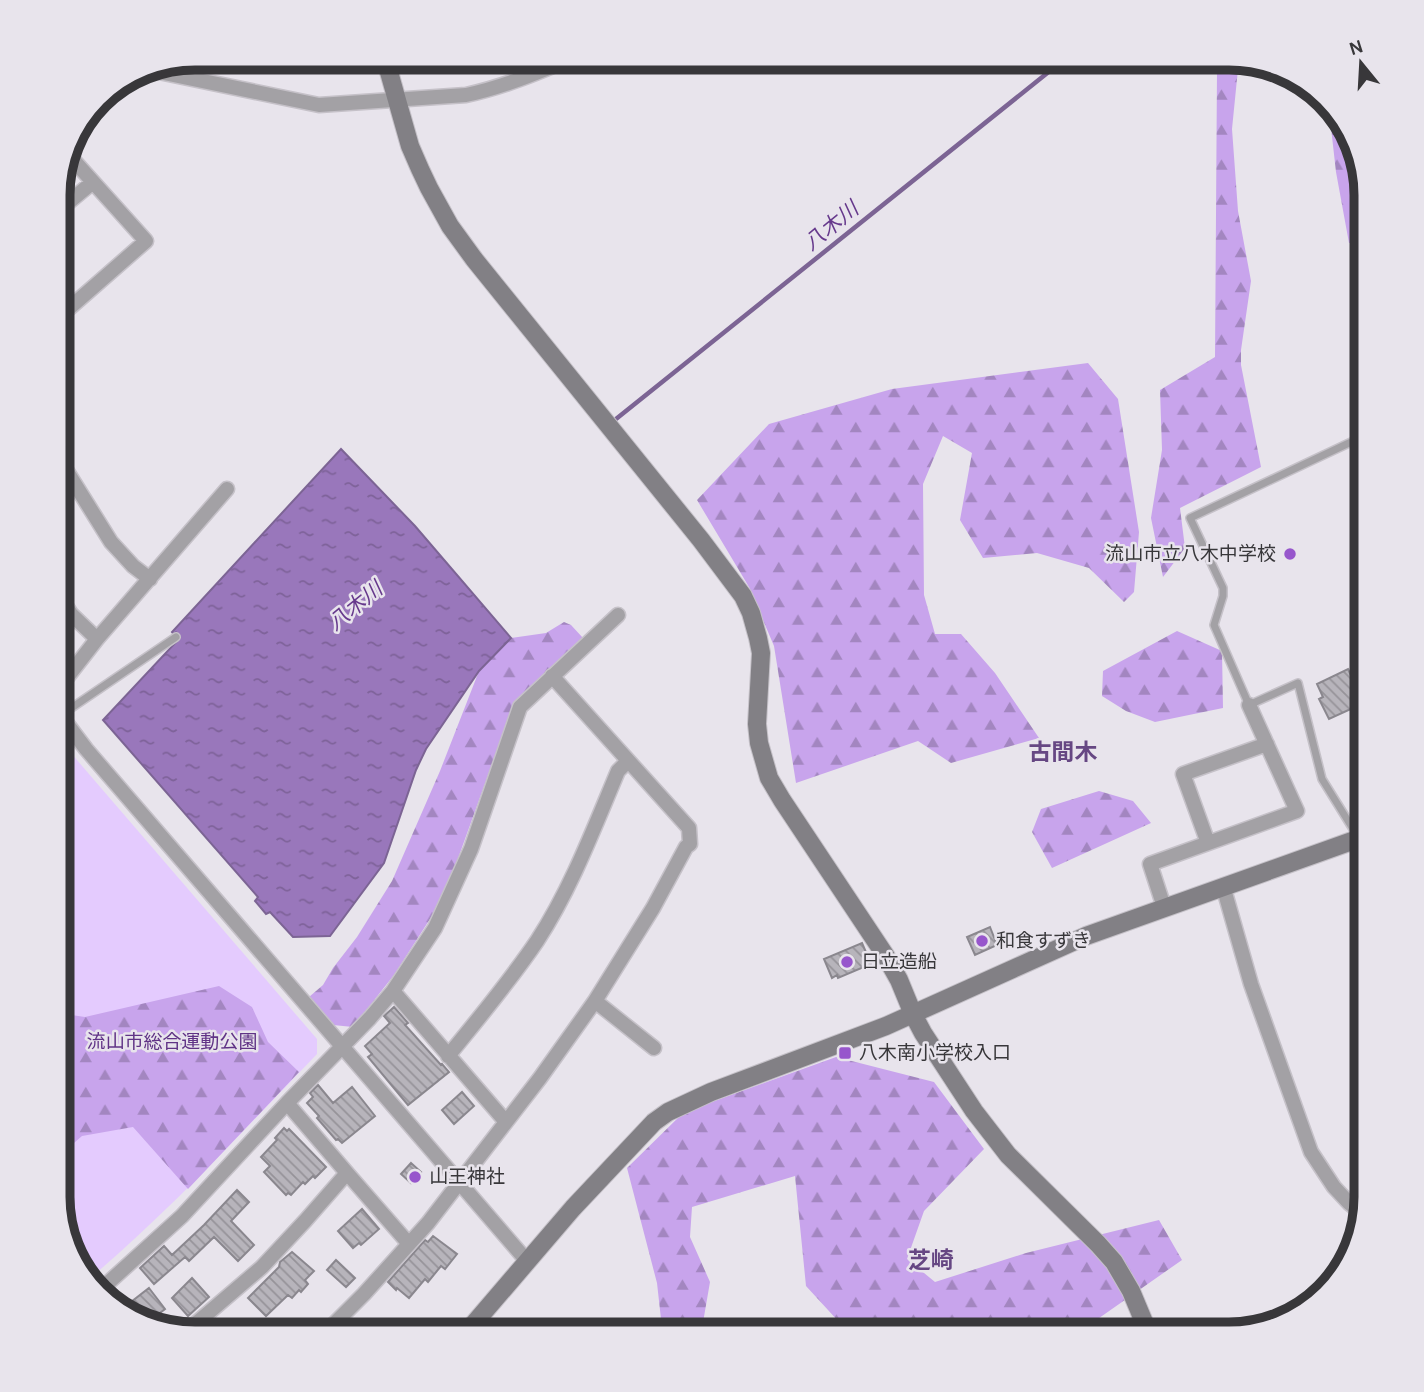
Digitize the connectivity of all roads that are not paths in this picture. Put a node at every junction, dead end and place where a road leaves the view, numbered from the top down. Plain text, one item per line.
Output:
1 (389, 70) edge
2 (544, 70) edge
3 (166, 73) edge
4 (397, 99) junction
5 (75, 161) edge
6 (93, 181) junction
7 (70, 201) edge
8 (70, 307) edge
9 (1354, 441) edge
10 (70, 476) edge
11 (226, 489) dead end
12 (150, 579) junction
13 (70, 612) edge
14 (618, 615) dead end
15 (176, 637) dead end
16 (97, 639) junction
17 (70, 674) edge
18 (552, 676) junction
19 (1249, 705) junction
20 (70, 706) edge
21 (70, 728) edge
22 (1267, 744) junction
23 (628, 761) junction
24 (1354, 825) edge
25 (1354, 840) edge
26 (1208, 843) junction
27 (1223, 886) junction
28 (1164, 907) junction
29 (393, 991) junction
30 (595, 1001) junction
31 (913, 1014) junction
32 (342, 1046) junction
33 (654, 1048) dead end
34 (448, 1056) junction
35 (287, 1103) junction
36 (506, 1122) junction
37 (347, 1173) junction
38 (459, 1182) junction
39 (1353, 1206) edge
40 (409, 1244) junction
41 (527, 1261) junction
42 (106, 1284) edge
43 (198, 1322) edge
44 (336, 1322) edge
45 (474, 1322) edge
46 (1144, 1322) edge

1 - 4 street
2 - 4 street
3 - 4 street
4 - 31 street
5 - 6 street
6 - 7 street
6 - 8 street
9 - 19 lane
10 - 12 street
11 - 12 street
12 - 16 street
13 - 16 street
14 - 18 street
15 - 20 lane
16 - 17 street
18 - 23 street
18 - 29 street
19 - 22 street
19 - 24 lane
21 - 32 street
22 - 26 street
22 - 26 street
23 - 30 street
23 - 34 street
25 - 27 street
26 - 28 street
27 - 28 street
27 - 39 street
28 - 31 street
29 - 32 street
29 - 34 street
30 - 33 street
30 - 36 street
31 - 41 street
31 - 46 street
32 - 35 street
32 - 38 street
34 - 36 street
35 - 37 street
35 - 42 street
36 - 38 street
37 - 40 street
37 - 43 street
38 - 40 street
38 - 41 street
40 - 44 street
41 - 45 street

